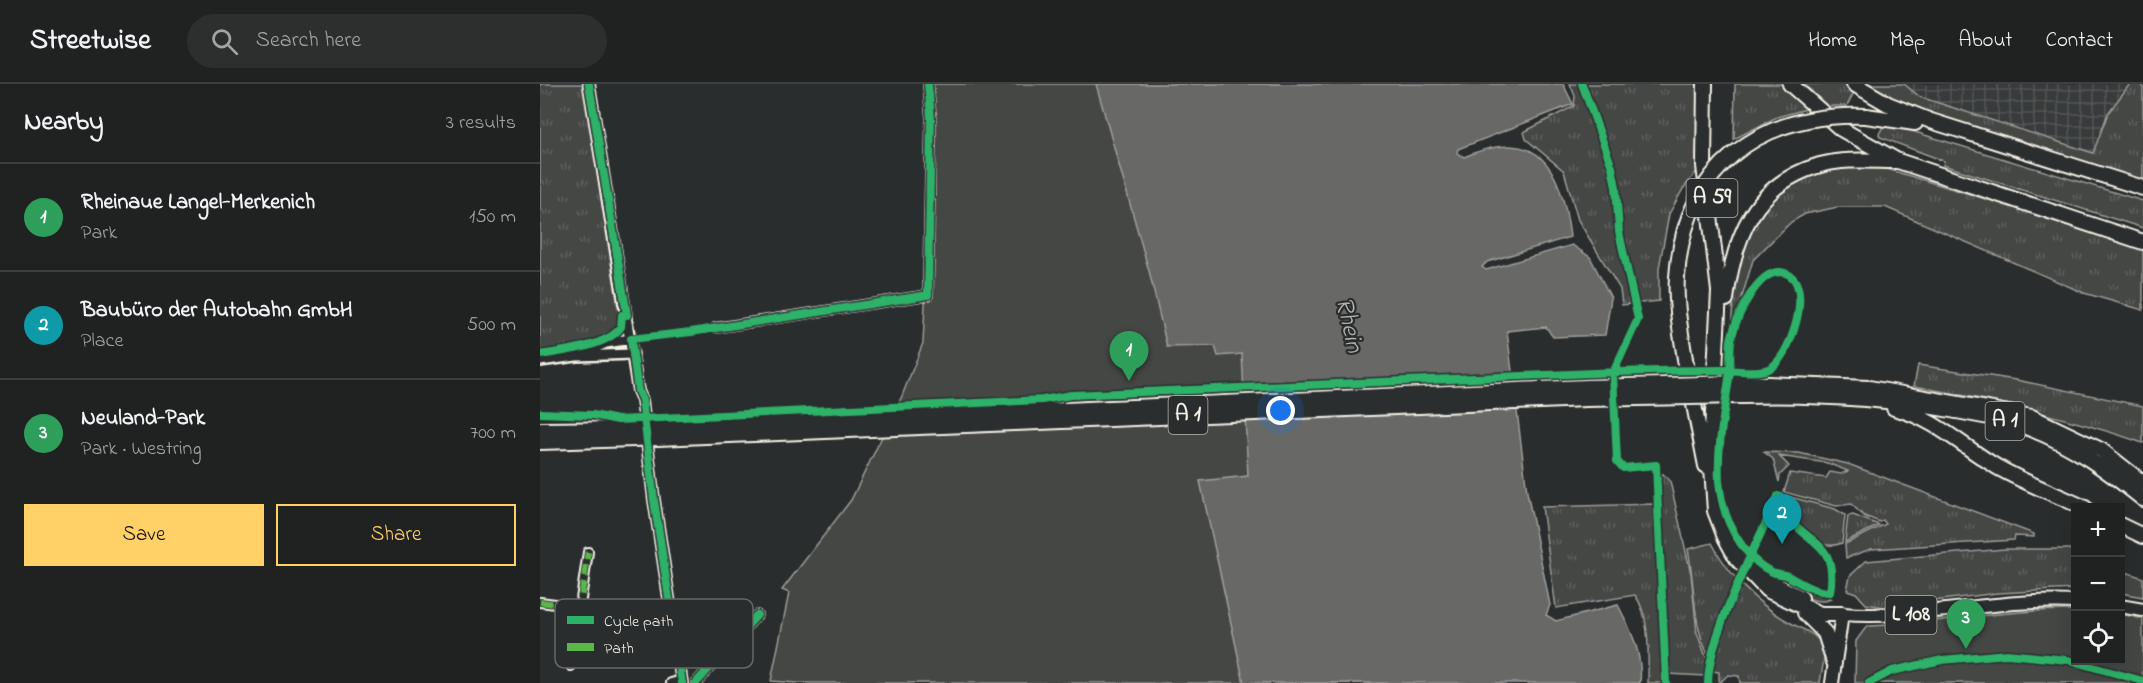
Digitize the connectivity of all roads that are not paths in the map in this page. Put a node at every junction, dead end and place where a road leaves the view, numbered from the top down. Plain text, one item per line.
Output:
1 (589, 84) edge
2 (928, 84) edge
3 (1707, 84) edge
4 (1790, 84) edge
5 (1854, 84) edge
6 (2013, 147) junction
7 (1898, 161) junction
8 (2143, 188) edge
9 (2143, 242) edge
10 (1725, 310) junction
11 (715, 328) dead end
12 (631, 339) junction
13 (633, 354) junction
14 (576, 356) junction
15 (540, 361) edge
16 (1742, 389) junction
17 (1847, 396) junction
18 (540, 430) edge
19 (633, 434) junction
20 (540, 442) edge
21 (2143, 483) edge
22 (2143, 499) edge
23 (1713, 500) junction
24 (2076, 503) edge
25 (2125, 527) edge
26 (2143, 536) edge
27 (588, 552) dead end
28 (580, 599) edge
29 (669, 599) edge
30 (1786, 601) junction
31 (540, 602) edge
32 (2071, 602) edge
33 (555, 604) edge
34 (2125, 607) edge
35 (2143, 610) edge
36 (1842, 614) junction
37 (757, 615) dead end
38 (753, 619) edge
39 (1834, 662) junction
40 (709, 668) edge
41 (682, 682) edge
42 (671, 683) edge
43 (696, 683) edge
44 (1832, 683) edge

1 - 12 street
2 - 11 street
3 - 10 highway, A 59
3 - 23 highway, A 59
4 - 7 highway
5 - 6 highway
6 - 8 highway
6 - 23 highway, bridge
7 - 9 highway
7 - 10 highway
10 - 36 highway, A 59
12 - 13 street
12 - 14 street
13 - 14 street
13 - 29 street
14 - 15 street
16 - 17 highway, A 1
16 - 19 highway, A 1, bridge
16 - 21 highway, A 1
17 - 22 highway, A 1
17 - 24 highway
18 - 19 highway, A 1
19 - 20 highway, A 1
23 - 30 highway, A 59
25 - 26 highway
27 - 28 street
30 - 36 highway
30 - 39 highway
31 - 33 street
32 - 36 main road, L 108
34 - 35 main road
36 - 39 main road
37 - 38 street
39 - 44 main road
40 - 43 street
41 - 42 street

